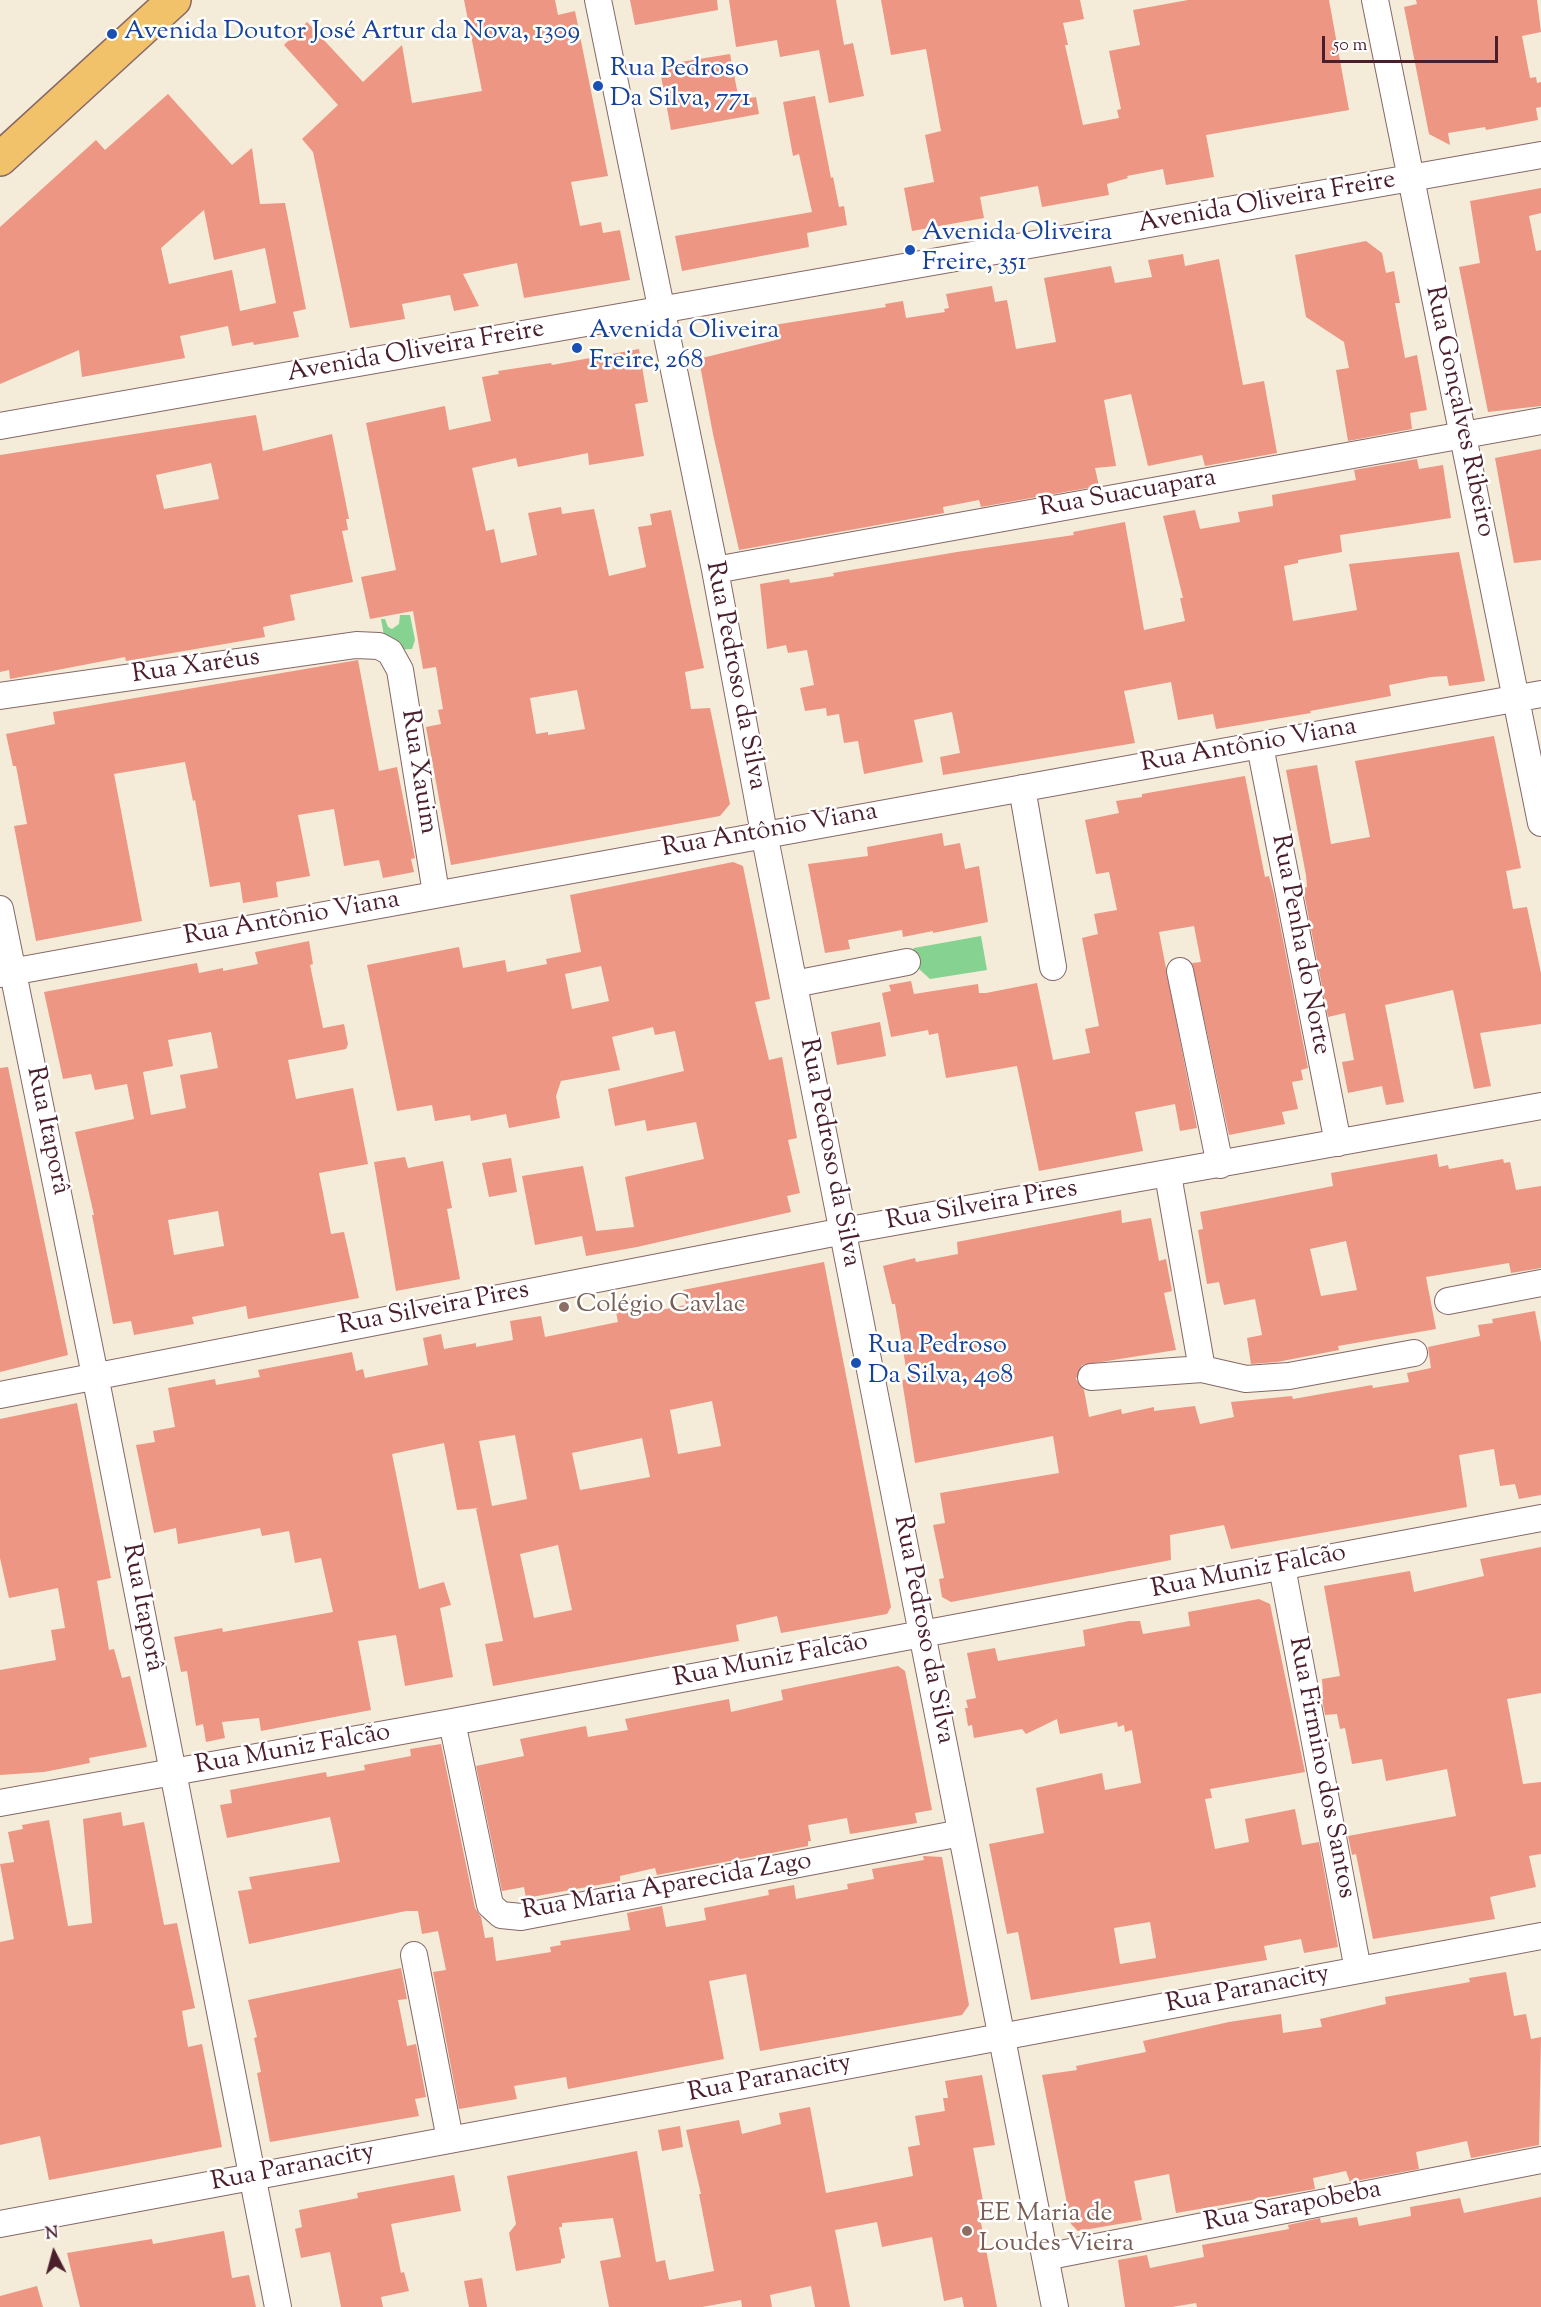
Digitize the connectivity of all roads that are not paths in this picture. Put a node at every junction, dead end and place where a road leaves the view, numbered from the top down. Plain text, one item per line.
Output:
1 (174, 0) edge
2 (598, 0) edge
3 (1375, 0) edge
4 (1541, 155) edge
5 (0, 159) edge
6 (1410, 179) junction
7 (660, 310) junction
8 (1541, 421) edge
9 (0, 426) edge
10 (1462, 434) junction
11 (715, 570) junction
12 (390, 652) joint
13 (1541, 694) edge
14 (0, 696) edge
15 (1516, 698) junction
16 (1260, 746) junction
17 (1022, 788) junction
18 (1541, 823) edge
19 (764, 833) junction
20 (436, 893) junction
21 (0, 909) edge
22 (907, 962) dead end
23 (1053, 968) dead end
24 (1180, 971) dead end
25 (7, 972) edge
26 (794, 984) junction
27 (1541, 1106) edge
28 (1338, 1143) junction
29 (1220, 1165) junction
30 (1168, 1175) junction
31 (844, 1231) junction
32 (1541, 1283) edge
33 (1448, 1301) dead end
34 (1414, 1353) dead end
35 (1202, 1369) junction
36 (96, 1375) junction
37 (1091, 1377) dead end
38 (0, 1395) edge
39 (1541, 1518) edge
40 (1282, 1567) junction
41 (922, 1634) junction
42 (452, 1722) junction
43 (173, 1772) junction
44 (0, 1803) edge
45 (961, 1833) junction
46 (1541, 1936) edge
47 (414, 1955) dead end
48 (1358, 1970) junction
49 (1001, 2037) junction
50 (450, 2139) junction
51 (1541, 2160) edge
52 (253, 2176) junction
53 (0, 2224) edge
54 (1045, 2257) junction
55 (278, 2307) edge
56 (1055, 2307) edge

1 - 5 main road
2 - 7 street, Rua Pedroso da Silva
3 - 6 street, Rua Gonçalves Ribeiro
4 - 6 street, Avenida Oliveira Freire
6 - 7 street, Avenida Oliveira Freire
6 - 10 street, Rua Gonçalves Ribeiro
7 - 9 street, Avenida Oliveira Freire
7 - 11 street, Rua Pedroso da Silva
8 - 10 street, Rua Suacuapara
10 - 11 street, Rua Suacuapara
10 - 15 street, Rua Gonçalves Ribeiro
11 - 19 street, Rua Pedroso da Silva
12 - 14 street, Rua Xaréus
12 - 20 street, Rua Xauim
13 - 15 street, Rua Antônio Viana
15 - 16 street, Rua Antônio Viana
15 - 18 street, Rua Gonçalves Ribeiro
16 - 17 street, Rua Antônio Viana
16 - 28 street, Rua Penha do Norte
17 - 19 street, Rua Antônio Viana
17 - 23 street
19 - 20 street, Rua Antônio Viana
19 - 26 street, Rua Pedroso da Silva
20 - 25 street, Rua Antônio Viana
21 - 25 street, Rua Itaporâ
22 - 26 street
24 - 29 street
25 - 36 street, Rua Itaporâ
26 - 31 street, Rua Pedroso da Silva
27 - 28 street, Rua Silveira Pires
28 - 29 street, Rua Silveira Pires
29 - 30 street, Rua Silveira Pires
30 - 31 street, Rua Silveira Pires
30 - 35 street
31 - 36 street, Rua Silveira Pires
31 - 41 street, Rua Pedroso da Silva
32 - 33 street
34 - 35 street
35 - 37 street
36 - 38 street, Rua Silveira Pires
36 - 43 street, Rua Itaporâ
39 - 40 street, Rua Muniz Falcão
40 - 41 street, Rua Muniz Falcão
40 - 48 street, Rua Firmino dos Santos
41 - 42 street, Rua Muniz Falcão
41 - 45 street, Rua Pedroso da Silva
42 - 43 street, Rua Muniz Falcão
42 - 45 street, Rua Maria Aparecida Zago
43 - 44 street, Rua Muniz Falcão
43 - 52 street, Rua Itaporâ
45 - 49 street, Rua Pedroso da Silva
46 - 48 street, Rua Paranacity
47 - 50 street
48 - 49 street, Rua Paranacity
49 - 50 street, Rua Paranacity
49 - 54 street, Rua Pedroso da Silva
50 - 52 street, Rua Paranacity
51 - 54 street, Rua Sarapobeba
52 - 53 street, Rua Paranacity
52 - 55 street, Rua Itaporâ
54 - 56 street, Rua Pedroso da Silva

